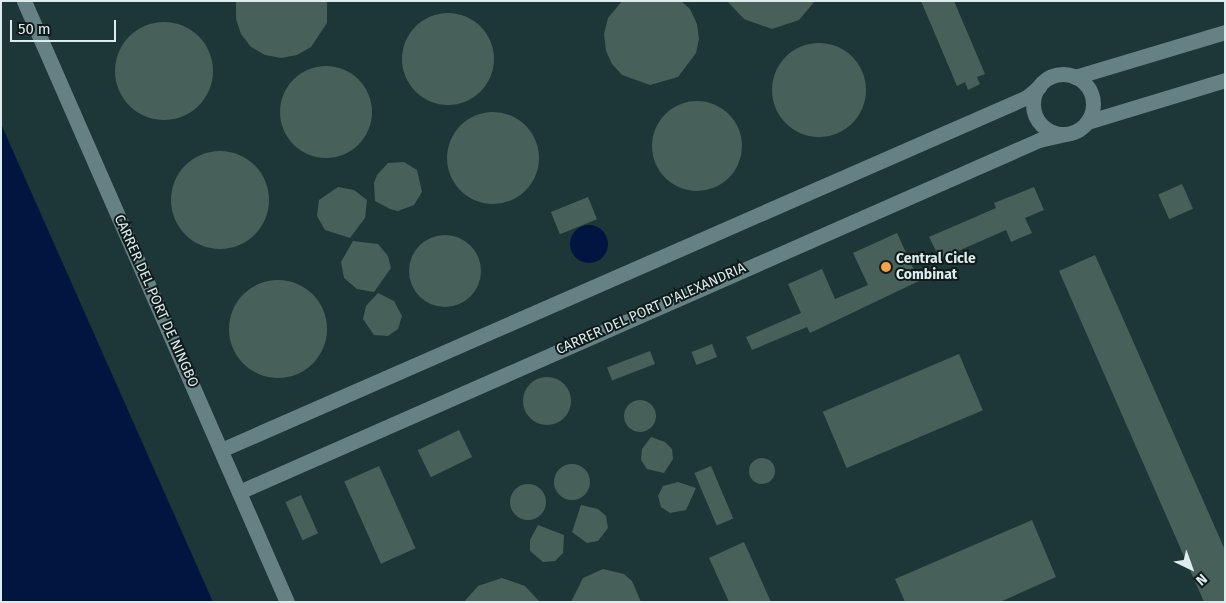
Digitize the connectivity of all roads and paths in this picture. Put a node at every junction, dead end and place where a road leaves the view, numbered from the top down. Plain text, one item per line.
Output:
1 (24, 1) edge
2 (1225, 32) edge
3 (1075, 77) junction
4 (1225, 80) edge
5 (1039, 87) junction
6 (1087, 122) junction
7 (1065, 134) junction
8 (221, 450) junction
9 (239, 492) junction
10 (287, 602) edge

1 - 8 street, CARRER DEL PORT DE NINGBO
2 - 3 street
3 - 5 street
3 - 6 street
4 - 6 street
5 - 7 street
5 - 8 street
6 - 7 street
7 - 9 street, CARRER DEL PORT D'ALEXANDRIA
8 - 9 street, CARRER DEL PORT DE NINGBO
9 - 10 street, CARRER DEL PORT DE NINGBO

